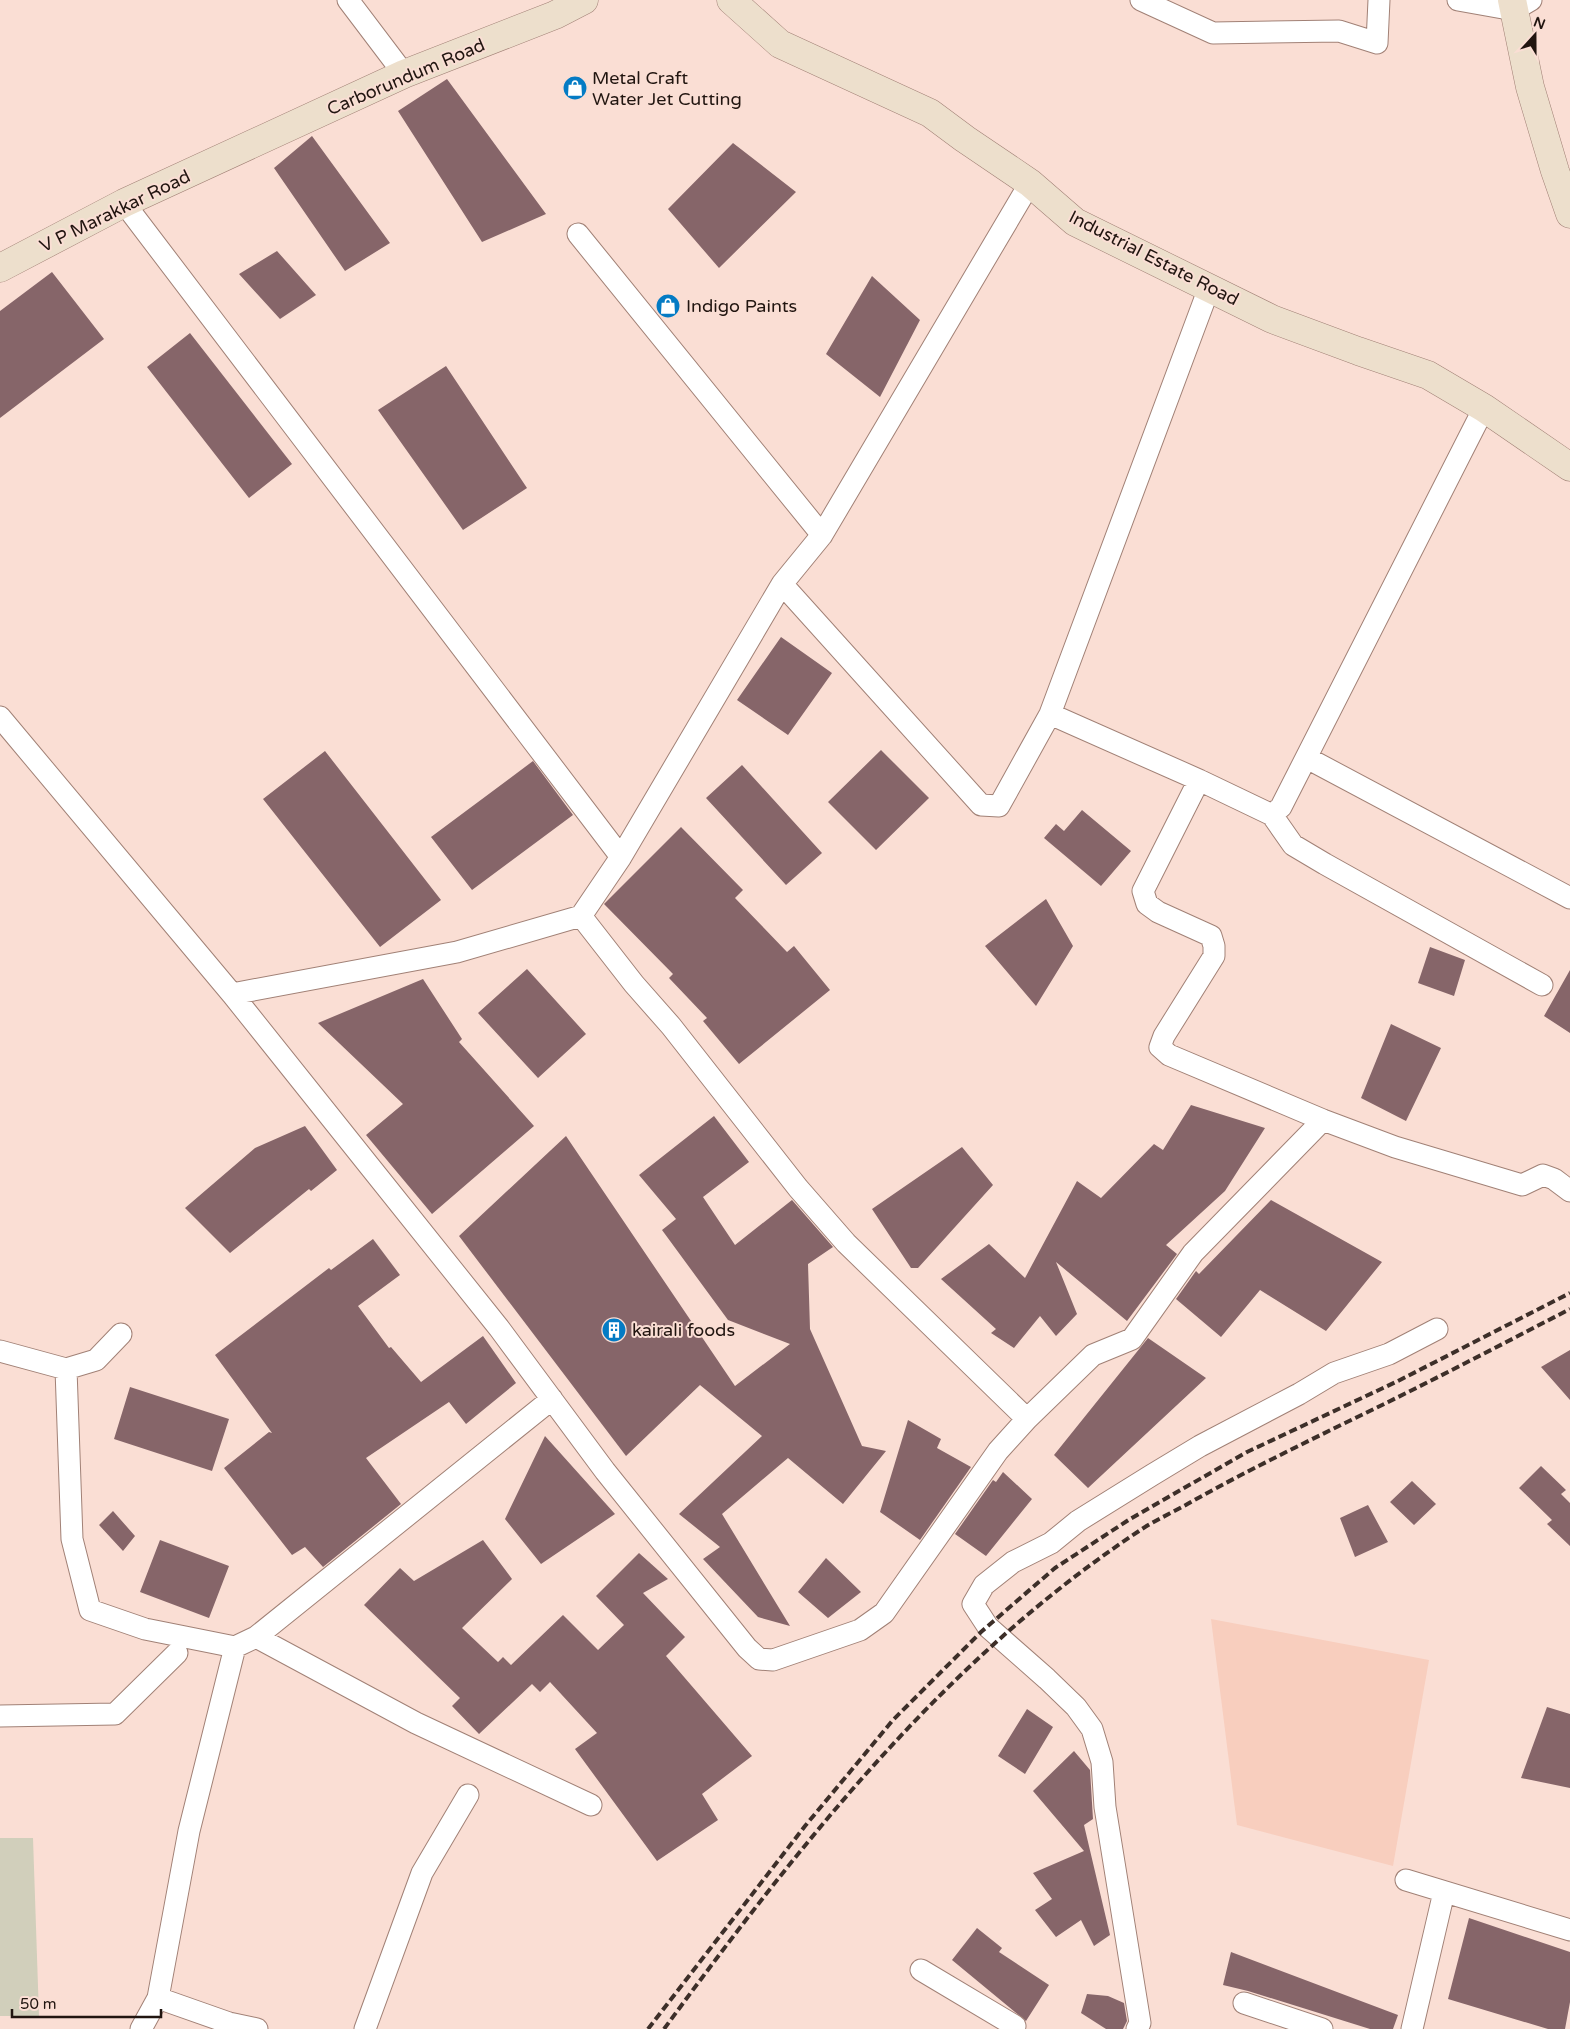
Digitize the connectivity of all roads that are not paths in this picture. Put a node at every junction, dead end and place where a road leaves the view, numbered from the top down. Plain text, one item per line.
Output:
1 (348, 0) edge
2 (584, 0) edge
3 (731, 0) edge
4 (1141, 0) edge
5 (1379, 0) edge
6 (1458, 0) edge
7 (1519, 3) edge
8 (404, 74) junction
9 (230, 155) joint
10 (1030, 182) junction
11 (124, 203) junction
12 (1570, 214) edge
13 (578, 234) dead end
14 (0, 268) edge
15 (1209, 288) junction
16 (1484, 408) junction
17 (1570, 467) edge
18 (822, 535) junction
19 (782, 584) junction
20 (1050, 714) junction
21 (0, 717) edge
22 (1307, 758) junction
23 (1199, 780) junction
24 (1272, 815) junction
25 (621, 857) junction
26 (1570, 898) edge
27 (581, 916) junction
28 (1542, 985) dead end
29 (232, 994) junction
30 (1323, 1120) junction
31 (1570, 1191) edge
32 (1437, 1329) dead end
33 (121, 1334) dead end
34 (0, 1351) edge
35 (66, 1369) junction
36 (552, 1399) junction
37 (1026, 1419) junction
38 (256, 1637) junction
39 (235, 1647) junction
40 (177, 1653) dead end
41 (0, 1716) edge
42 (468, 1795) dead end
43 (591, 1805) dead end
44 (1406, 1880) dead end
45 (1444, 1892) junction
46 (1570, 1930) edge
47 (921, 1970) dead end
48 (158, 1998) junction
49 (1244, 2003) dead end
50 (1017, 2028) edge
51 (141, 2029) edge
52 (256, 2029) edge
53 (365, 2029) edge
54 (1137, 2029) edge
55 (1322, 2029) edge
56 (1412, 2029) edge

1 - 8 street
2 - 8 street, Carborundum Road
3 - 10 street, Industrial Estate Road
4 - 5 street
6 - 7 street
7 - 12 street
8 - 9 street, Carborundum Road
9 - 11 street, V P Marakkar Road
10 - 15 street, Industrial Estate Road
10 - 18 street
11 - 14 street, V P Marakkar Road
11 - 25 street
13 - 18 street
15 - 16 street, Industrial Estate Road
15 - 20 street
16 - 17 street, Industrial Estate Road
16 - 22 street
18 - 19 street
19 - 20 street
19 - 25 street
20 - 23 street
21 - 29 street
22 - 24 street
22 - 26 street
23 - 24 street
23 - 30 street
24 - 28 street
25 - 27 street
27 - 29 street
27 - 37 street
29 - 36 street
30 - 31 street
30 - 37 street
32 - 54 street
33 - 35 street
34 - 35 street
35 - 39 street
36 - 37 street
36 - 38 street
38 - 39 street
38 - 43 street
39 - 48 street
40 - 41 street
42 - 53 street
44 - 45 street
45 - 46 street
45 - 56 street
47 - 50 street
48 - 51 street
48 - 52 street
49 - 55 street

